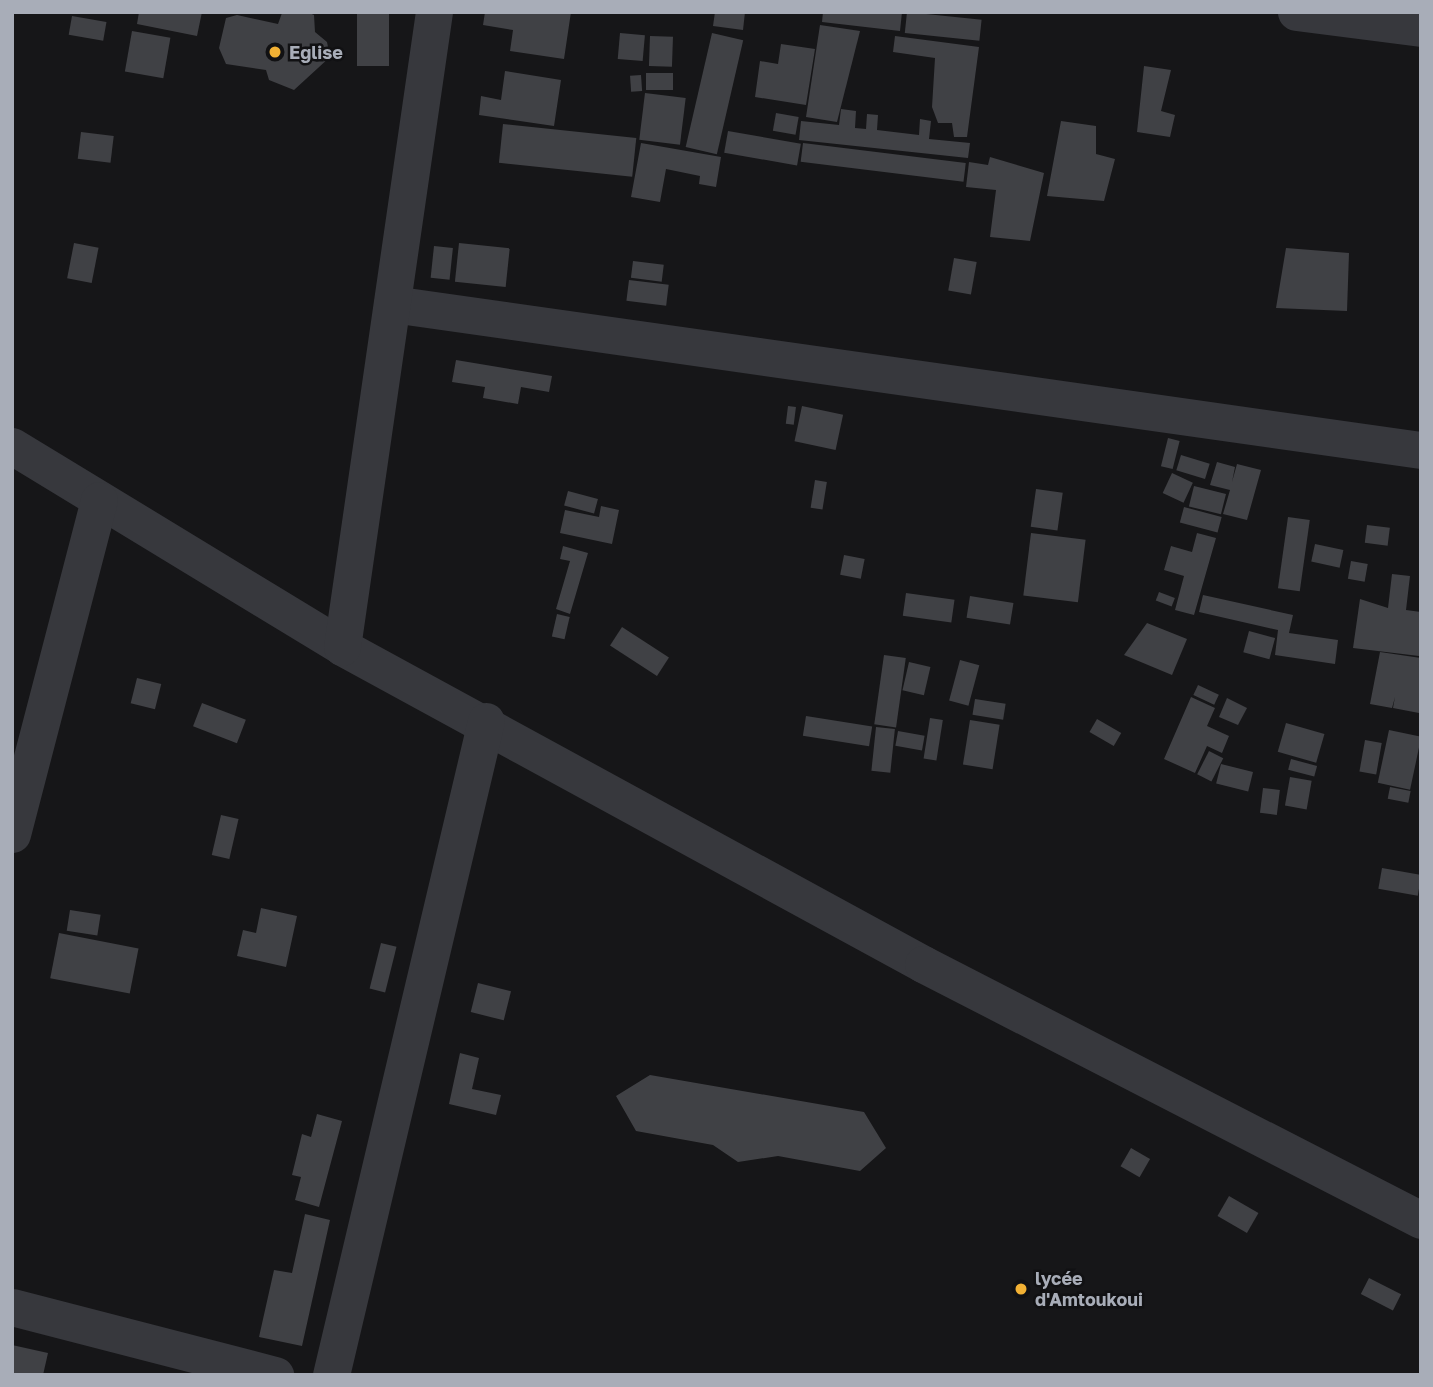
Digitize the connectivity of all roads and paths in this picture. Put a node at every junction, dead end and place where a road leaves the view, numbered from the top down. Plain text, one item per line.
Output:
1 (435, 12) edge
2 (1296, 12) edge
3 (1421, 28) edge
4 (392, 304) junction
5 (12, 446) edge
6 (1421, 450) edge
7 (99, 499) junction
8 (342, 647) junction
9 (486, 722) junction
10 (12, 834) edge
11 (1421, 1220) edge
12 (12, 1307) edge
13 (275, 1375) edge
14 (331, 1375) edge

1 - 4 street
2 - 3 street
4 - 6 street
4 - 8 street
5 - 7 street
7 - 8 street
7 - 10 street
8 - 9 street
9 - 11 street
9 - 14 street
12 - 13 street

